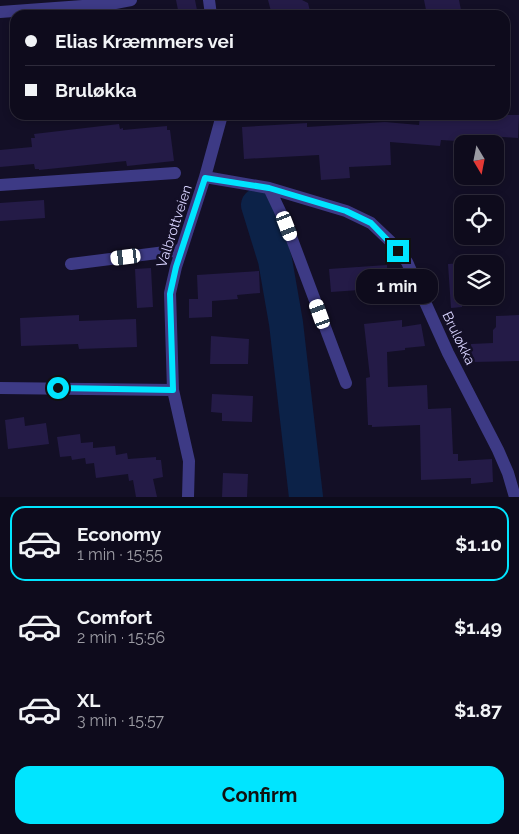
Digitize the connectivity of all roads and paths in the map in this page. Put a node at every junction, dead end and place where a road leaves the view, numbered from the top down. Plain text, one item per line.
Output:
1 (131, 0) edge
2 (83, 3) edge
3 (18, 10) edge
4 (221, 120) edge
5 (175, 172) dead end
6 (205, 178) junction
7 (0, 185) edge
8 (269, 188) junction
9 (181, 250) junction
10 (70, 264) dead end
11 (346, 383) dead end
12 (0, 388) edge
13 (173, 390) junction
14 (188, 496) edge
15 (515, 496) edge

1 - 2 street
2 - 3 street
4 - 6 street, Valbrottveien
5 - 7 street
6 - 8 street, Bruløkka
6 - 9 street, Valbrottveien
8 - 11 street
8 - 15 street, Bruløkka
9 - 10 street
9 - 13 street, Valbrottveien
12 - 13 street
13 - 14 street, Valbrottveien

